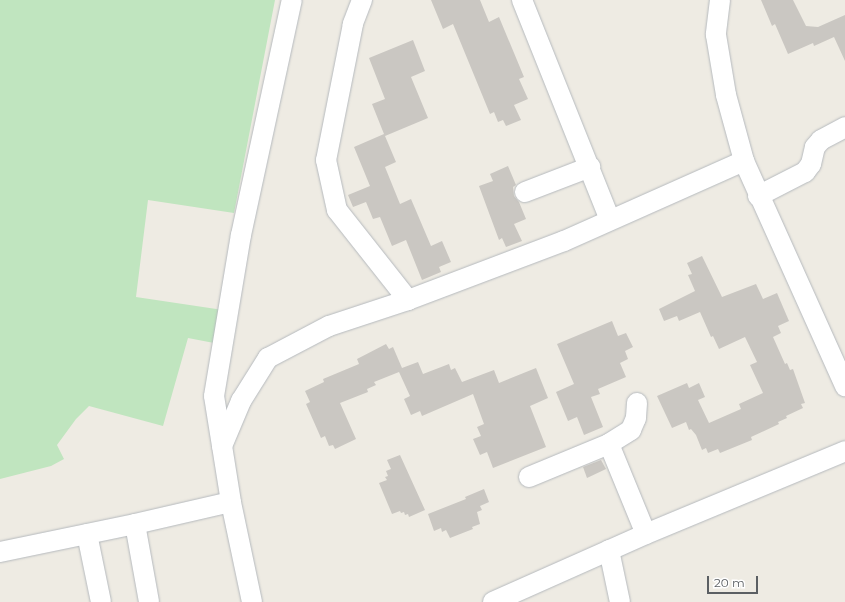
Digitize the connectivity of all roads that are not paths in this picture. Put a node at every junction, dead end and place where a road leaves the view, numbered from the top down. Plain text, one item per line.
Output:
1 (292, 0) edge
2 (362, 0) edge
3 (522, 0) edge
4 (720, 0) edge
5 (845, 127) edge
6 (744, 161) junction
7 (590, 167) junction
8 (526, 192) dead end
9 (758, 196) junction
10 (610, 220) junction
11 (408, 300) junction
12 (845, 386) edge
13 (637, 403) dead end
14 (609, 444) junction
15 (222, 446) junction
16 (845, 451) edge
17 (529, 477) dead end
18 (231, 502) junction
19 (135, 524) junction
20 (87, 534) junction
21 (646, 534) junction
22 (609, 550) junction
23 (0, 552) edge
24 (101, 602) edge
25 (149, 602) edge
26 (252, 602) edge
27 (493, 602) edge
28 (620, 602) edge

1 - 15 lane
2 - 11 lane
3 - 7 lane
4 - 6 lane
5 - 9 lane
6 - 9 lane
6 - 10 lane
7 - 8 lane
7 - 10 lane
9 - 12 lane
10 - 11 lane
11 - 15 lane
13 - 14 lane
14 - 17 lane
14 - 21 lane
15 - 18 lane
16 - 21 lane
18 - 19 lane
18 - 26 lane
19 - 20 lane
19 - 25 lane
20 - 23 lane
20 - 24 lane
21 - 22 lane
22 - 27 lane
22 - 28 lane

